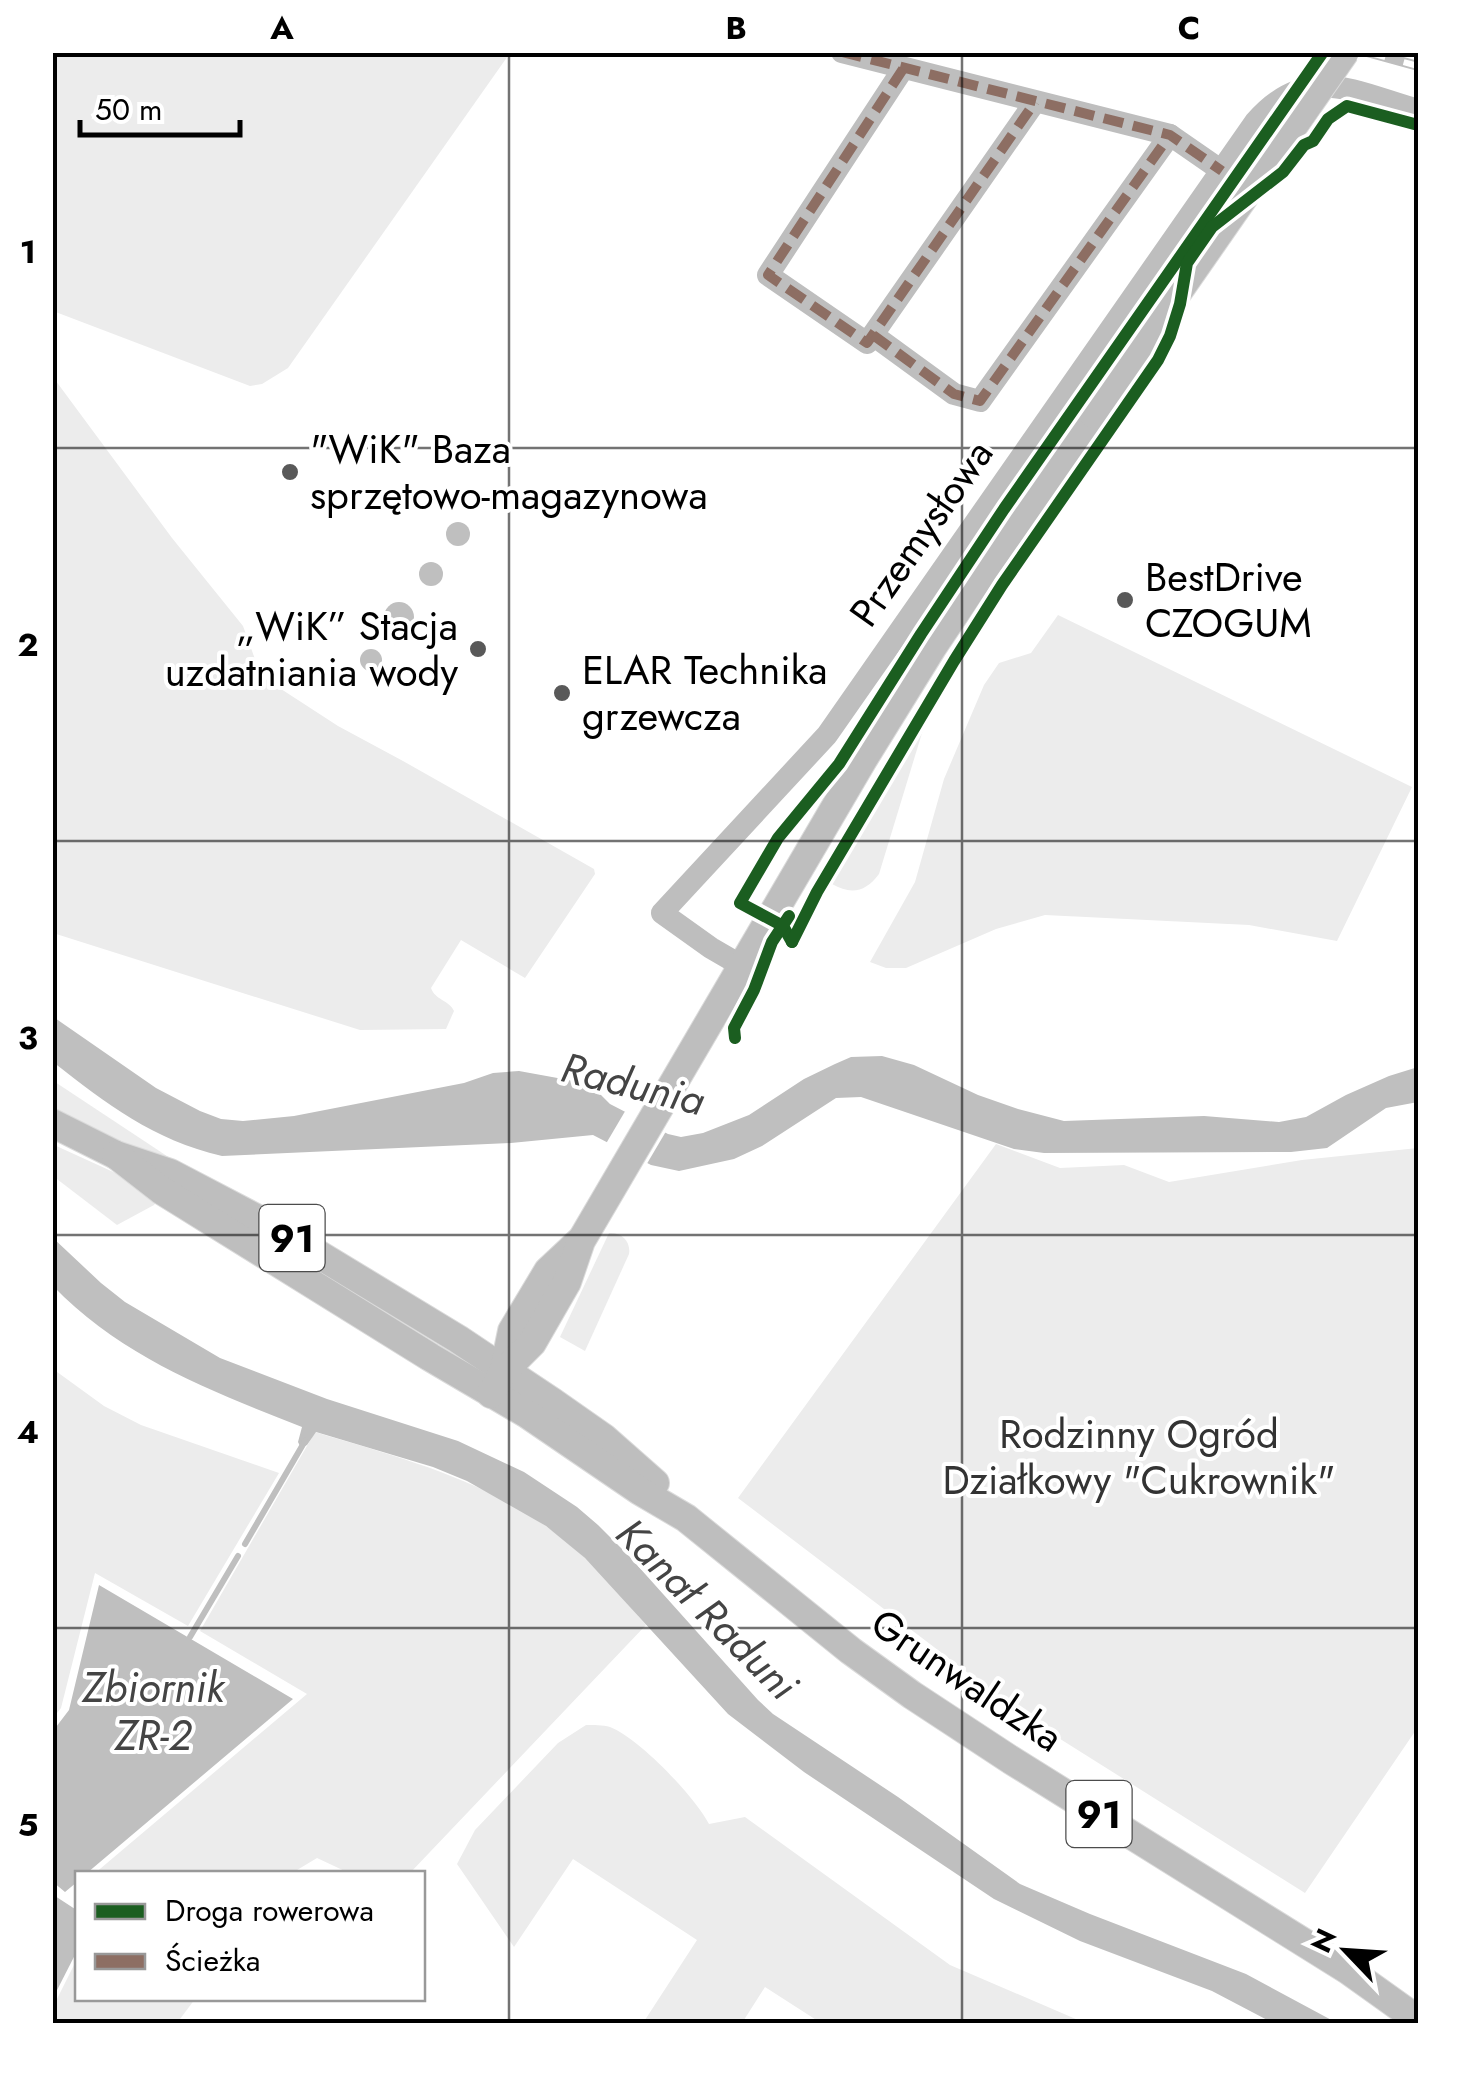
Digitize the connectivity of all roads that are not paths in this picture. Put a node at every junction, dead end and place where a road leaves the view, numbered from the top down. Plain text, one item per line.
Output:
1 (842, 52) edge
2 (1345, 52) edge
3 (903, 69) junction
4 (1034, 102) junction
5 (1418, 110) edge
6 (1170, 135) junction
7 (1222, 171) junction
8 (873, 335) junction
9 (742, 966) junction
10 (52, 1122) edge
11 (116, 1155) junction
12 (581, 1241) junction
13 (512, 1331) junction
14 (462, 1341) junction
15 (497, 1382) junction
16 (1418, 2020) edge

1 - 3 street
2 - 9 main road, bridge
3 - 4 street
3 - 8 street
4 - 6 street
4 - 8 street
5 - 7 street, Przemysłowa
6 - 7 street
6 - 8 street
7 - 9 street, Przemysłowa
9 - 12 main road
10 - 11 main road, Grunwaldzka / 91
11 - 14 main road, Grunwaldzka / 91
11 - 15 main road, Grunwaldzka / 91
12 - 13 main road
12 - 15 main road
13 - 14 main road
13 - 15 main road
14 - 15 main road, Grunwaldzka / 91
15 - 16 main road, Grunwaldzka / 91

